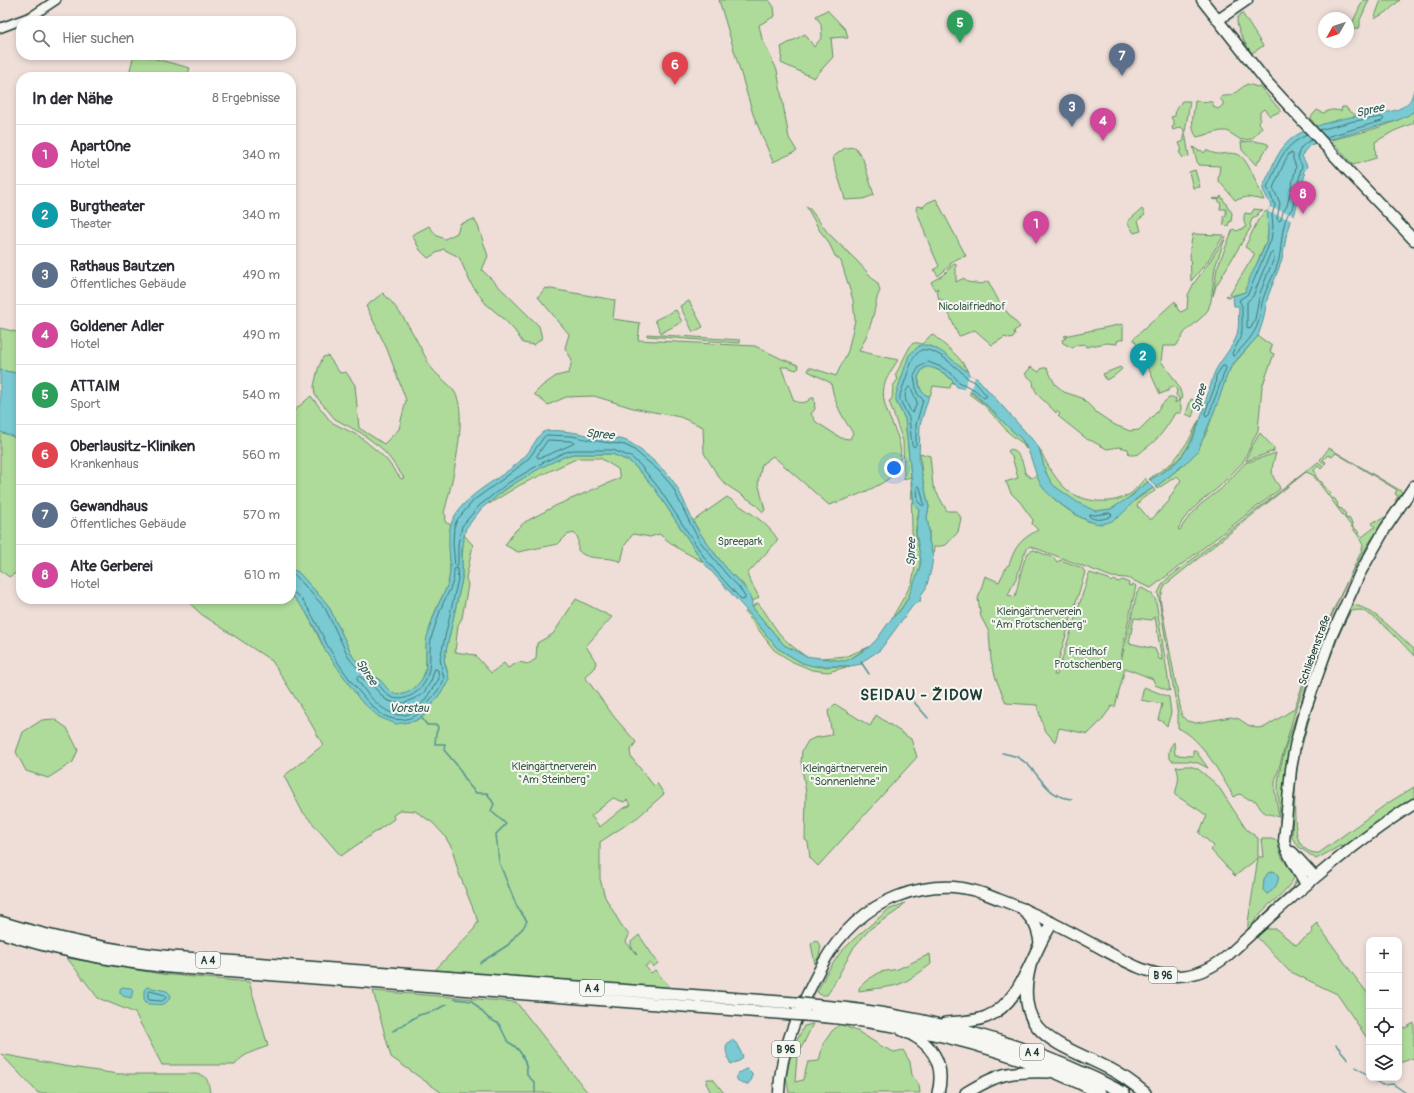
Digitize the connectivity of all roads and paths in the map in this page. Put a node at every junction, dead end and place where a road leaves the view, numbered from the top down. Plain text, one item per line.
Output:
1 (56, 0) edge
2 (1202, 0) edge
3 (1247, 0) edge
4 (32, 16) edge
5 (1218, 20) junction
6 (16, 22) edge
7 (0, 28) edge
8 (1414, 240) edge
9 (1414, 486) edge
10 (1414, 804) edge
11 (1284, 839) junction
12 (1315, 877) junction
13 (1306, 885) junction
14 (1023, 909) junction
15 (0, 922) edge
16 (1052, 923) junction
17 (0, 932) edge
18 (1040, 943) junction
19 (1030, 966) junction
20 (420, 981) junction
21 (489, 986) junction
22 (792, 1008) junction
23 (808, 1010) junction
24 (882, 1023) junction
25 (936, 1023) junction
26 (1057, 1073) junction
27 (779, 1093) edge
28 (938, 1093) edge
29 (966, 1093) edge
30 (1100, 1093) edge
31 (1124, 1093) edge
32 (1145, 1093) edge

1 - 4 street
2 - 5 main road
3 - 5 main road
5 - 8 main road
6 - 7 street
9 - 11 main road, Schliebenstraße
10 - 12 main road, B 96
11 - 12 main road
11 - 13 main road, Schliebenstraße
12 - 13 main road, B 96
13 - 16 main road, B 96
14 - 16 main road, B 96
14 - 18 highway
14 - 27 main road, B 96
15 - 20 highway, A 4
16 - 18 highway
17 - 20 highway, A 4
18 - 19 highway
19 - 25 highway
19 - 32 highway
20 - 21 highway, A 4
21 - 22 highway, A 4
21 - 22 highway, A 4
22 - 23 highway, A 4, bridge
23 - 24 highway, A 4
23 - 25 highway, A 4
24 - 26 highway, A 4
24 - 28 highway
25 - 31 highway, A 4
26 - 29 highway
26 - 30 highway, A 4

